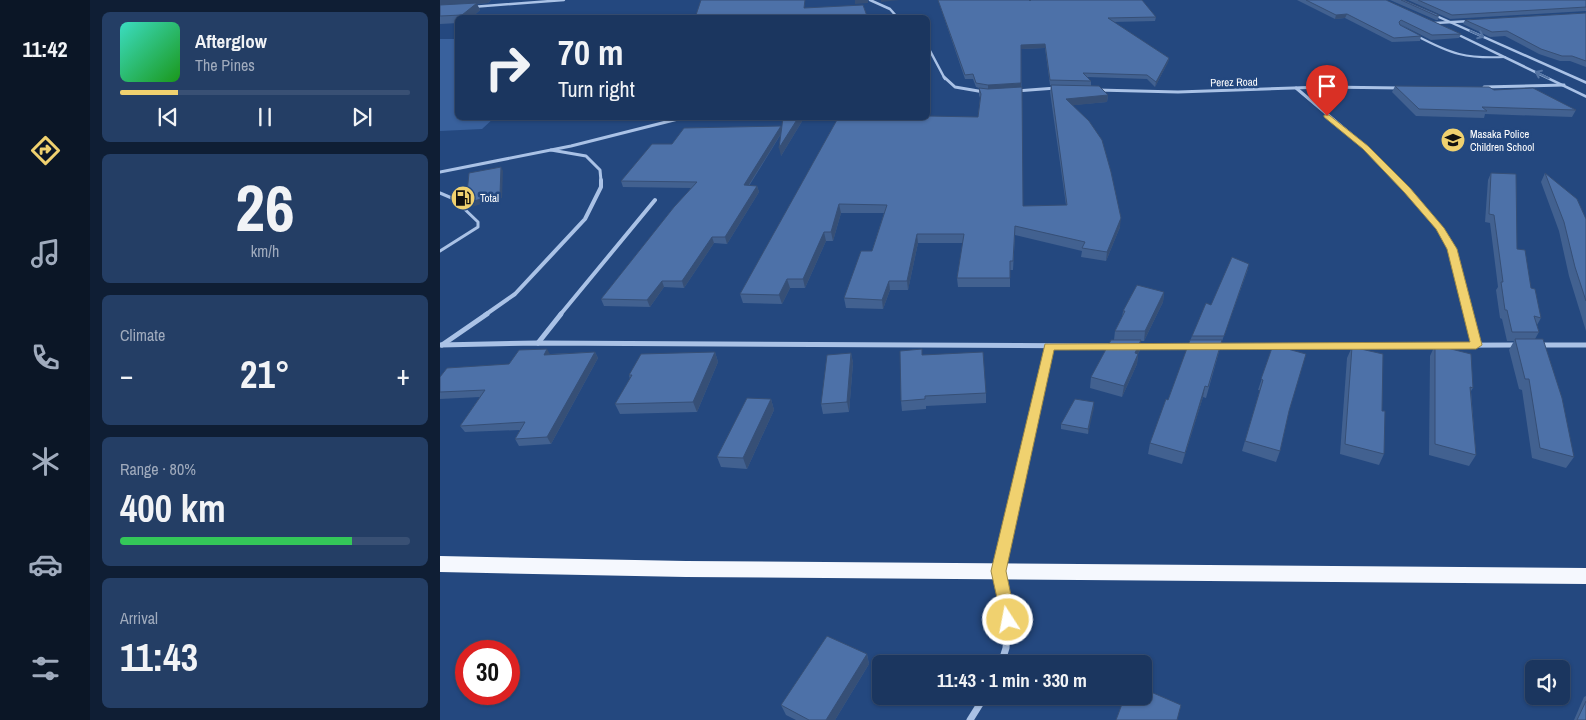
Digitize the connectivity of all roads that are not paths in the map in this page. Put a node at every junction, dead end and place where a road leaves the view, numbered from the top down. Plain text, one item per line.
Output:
1 (564, 0) edge
2 (870, 0) edge
3 (468, 8) edge
4 (1426, 11) edge
5 (895, 15) edge
6 (1427, 20) edge
7 (1471, 21) edge
8 (1452, 22) junction
9 (1435, 23) junction
10 (1416, 36) edge
11 (930, 51) edge
12 (1504, 57) junction
13 (1586, 83) edge
14 (1564, 85) junction
15 (1480, 87) edge
16 (1061, 88) edge
17 (1296, 88) junction
18 (1402, 88) edge
19 (1092, 90) edge
20 (1006, 92) edge
21 (988, 93) edge
22 (1586, 97) edge
23 (674, 120) edge
24 (551, 150) junction
25 (440, 172) edge
26 (440, 193) edge
27 (655, 200) dead end
28 (440, 251) edge
29 (538, 343) junction
30 (1476, 345) junction
31 (1522, 345) edge
32 (1531, 345) edge
33 (1586, 345) edge
34 (441, 346) edge
35 (1049, 346) junction
36 (1119, 346) edge
37 (1129, 346) edge
38 (1198, 346) edge
39 (1208, 346) edge
40 (440, 564) edge
41 (999, 571) junction
42 (1586, 576) edge
43 (1004, 655) edge
44 (979, 705) edge
45 (970, 720) edge

1 - 3 street
2 - 5 street
4 - 8 street
6 - 9 street
7 - 8 street
8 - 9 street
8 -> 13 street
9 - 12 street
10 - 12 lane
11 - 21 street
14 -> 12 street
14 - 15 street
14 - 22 street
16 - 20 street
17 - 18 street, Perez Road
17 - 19 street, Perez Road
17 - 30 street
23 - 24 street
24 - 25 street
24 - 34 street
26 - 28 lane
27 - 29 street
29 - 34 street
29 - 35 street
30 - 31 street
30 - 39 street
32 - 33 street
35 - 36 street
35 - 41 street
37 - 38 street
40 - 41 highway
41 - 42 highway
41 - 43 street
44 - 45 street

